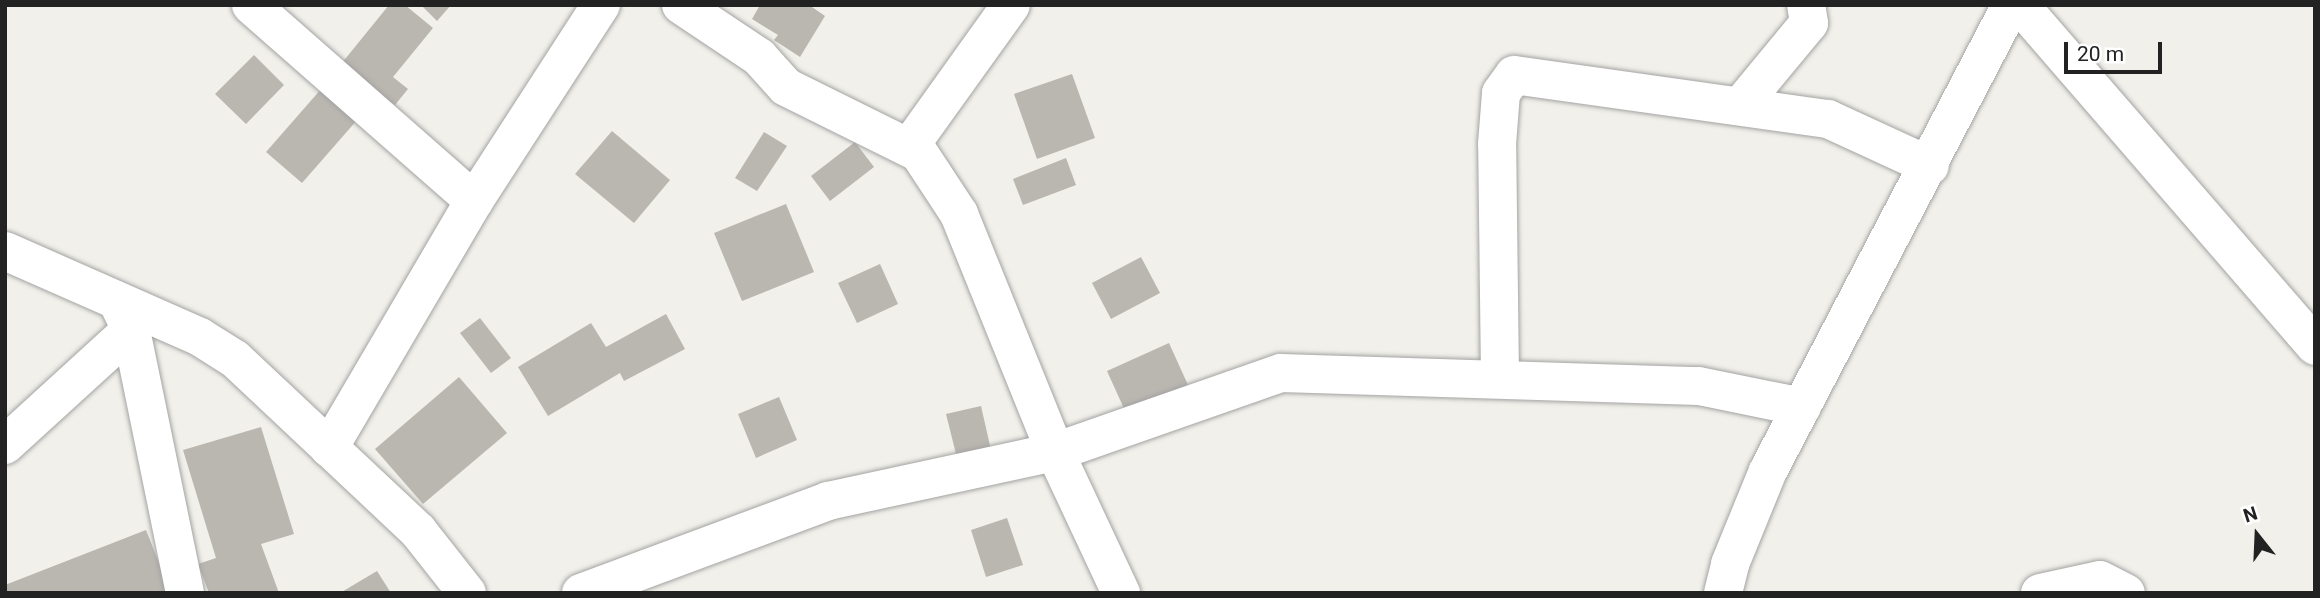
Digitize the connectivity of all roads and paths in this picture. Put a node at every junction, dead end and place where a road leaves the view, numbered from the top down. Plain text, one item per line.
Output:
1 (251, 5) edge
2 (601, 5) edge
3 (681, 5) edge
4 (1011, 5) edge
5 (1806, 5) edge
6 (2011, 5) edge
7 (2020, 5) edge
8 (1742, 104) junction
9 (910, 146) junction
10 (1930, 166) junction
11 (474, 201) junction
12 (5, 251) edge
13 (124, 316) junction
14 (2315, 346) edge
15 (1500, 379) junction
16 (1802, 407) junction
17 (5, 445) edge
18 (329, 448) junction
19 (1055, 452) junction
20 (185, 593) edge
21 (467, 593) edge
22 (581, 593) edge
23 (1121, 593) edge
24 (1723, 593) edge
25 (2040, 593) edge
26 (2126, 593) edge

1 - 11 street
2 - 11 street
3 - 9 street
4 - 9 street
5 - 8 street
6 - 10 street
7 - 14 street
8 - 10 street
8 - 15 street
9 - 19 street
10 - 16 street
11 - 18 street
12 - 13 street
13 - 17 street
13 - 18 street
13 - 20 street
15 - 16 street
15 - 19 street
16 - 24 street
18 - 21 street
19 - 22 street
19 - 23 street
25 - 26 street

